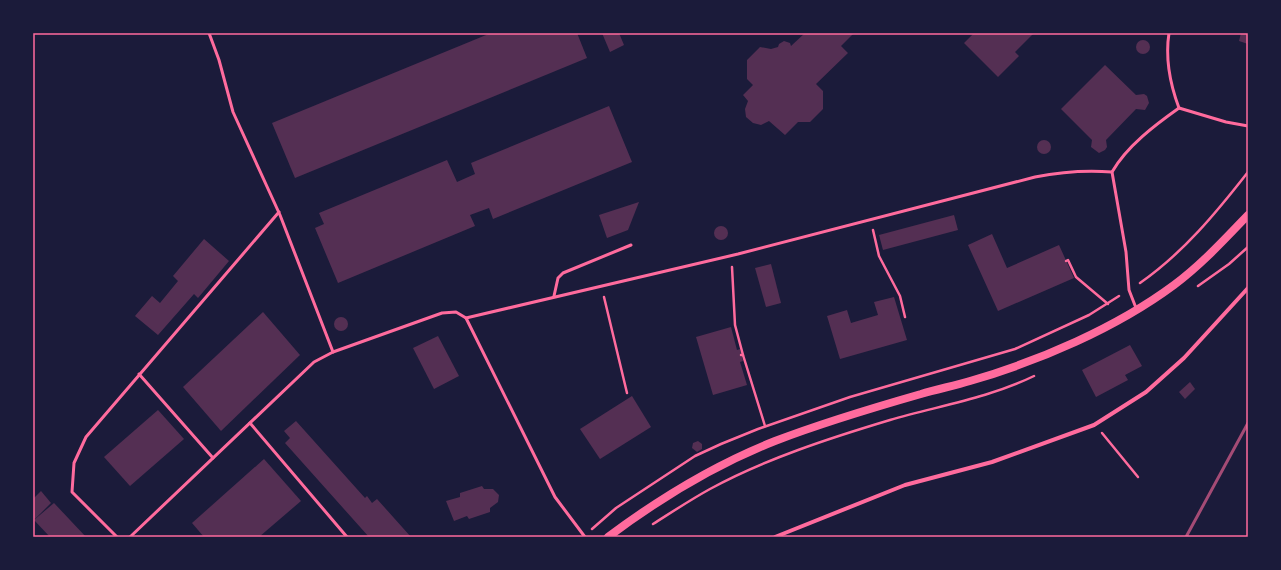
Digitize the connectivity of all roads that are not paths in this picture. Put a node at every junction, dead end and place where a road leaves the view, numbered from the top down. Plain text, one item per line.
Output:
1 (209, 33) edge
2 (1169, 33) edge
3 (1179, 108) junction
4 (1248, 126) edge
5 (1112, 172) junction
6 (279, 212) junction
7 (1248, 215) edge
8 (631, 245) dead end
9 (1248, 288) edge
10 (554, 296) junction
11 (1137, 310) junction
12 (466, 318) junction
13 (332, 352) junction
14 (139, 374) junction
15 (250, 423) junction
16 (213, 458) junction
17 (584, 536) edge
18 (117, 537) edge
19 (130, 537) edge
20 (346, 537) edge
21 (608, 537) edge
22 (775, 537) edge

1 - 6 lane
2 - 3 lane
3 - 4 lane
3 - 5 lane
5 - 10 lane
5 - 11 lane
6 - 13 lane
6 - 14 lane
7 - 11 main road
8 - 10 lane
9 - 22 street
10 - 12 lane
11 - 21 main road
12 - 13 lane
12 - 17 lane
13 - 15 lane
14 - 16 lane
14 - 18 lane
15 - 16 lane
15 - 20 lane
16 - 19 lane

